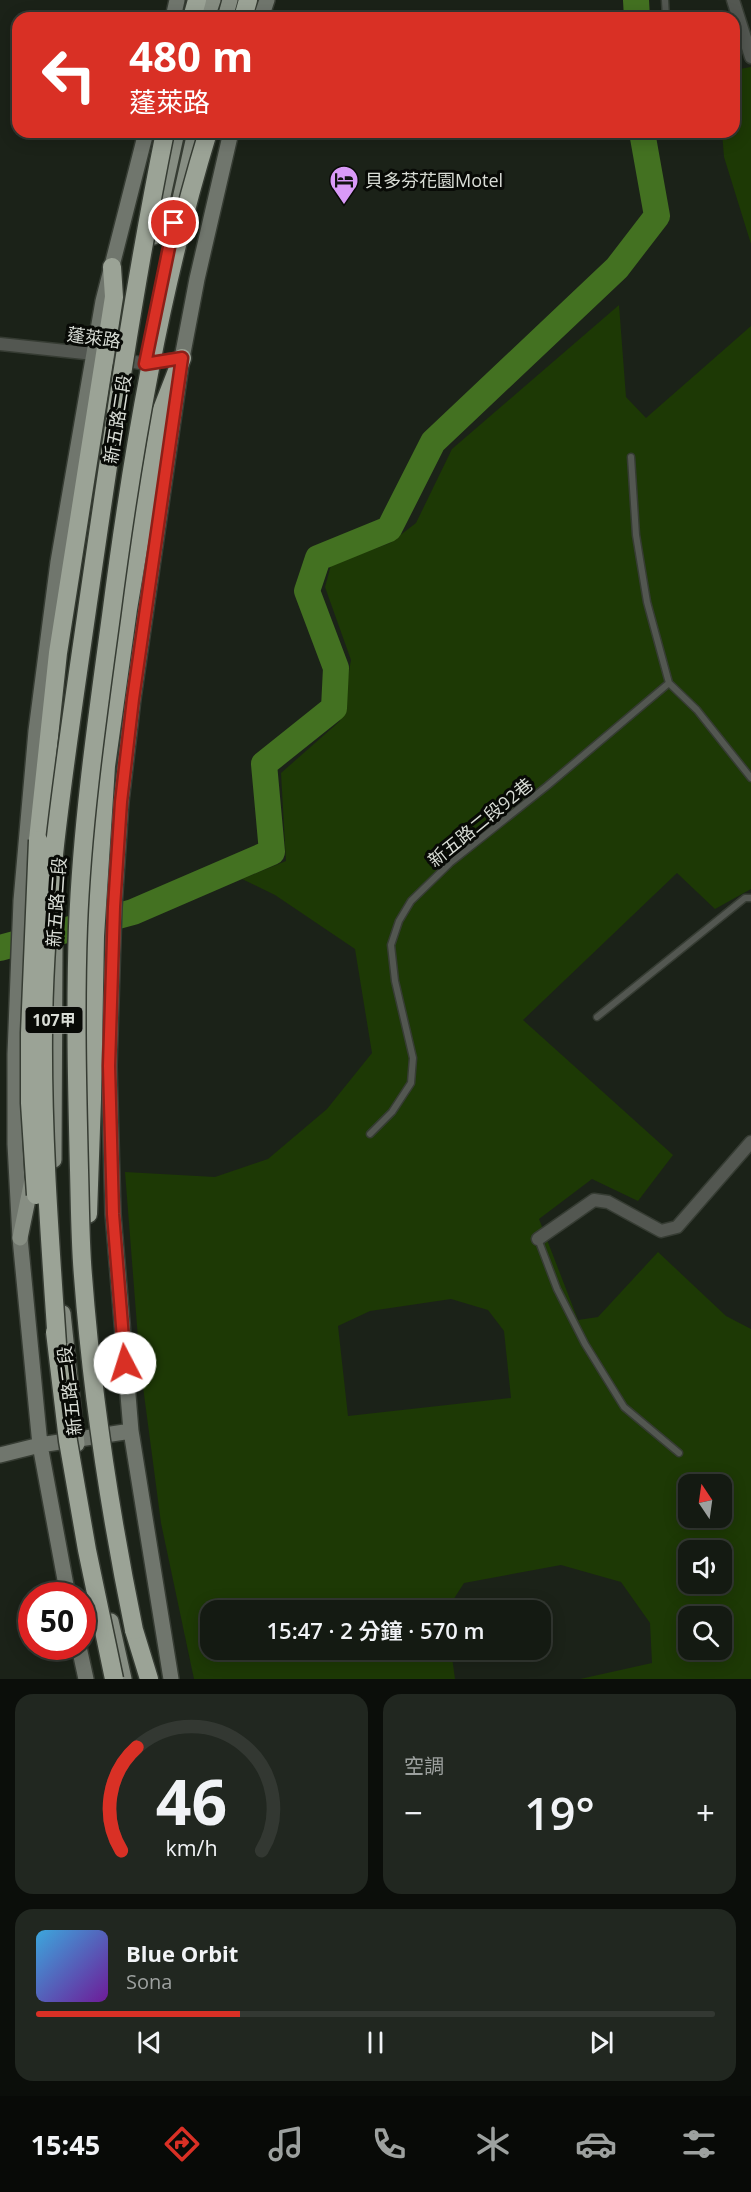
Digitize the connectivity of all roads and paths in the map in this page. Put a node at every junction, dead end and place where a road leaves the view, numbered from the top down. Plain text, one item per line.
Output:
1 (740, 22) edge
2 (750, 50) edge
3 (144, 138) edge
4 (164, 138) edge
5 (176, 138) edge
6 (194, 138) edge
7 (206, 138) edge
8 (230, 138) edge
9 (112, 267) joint
10 (0, 344) edge
11 (99, 355) junction
12 (182, 358) junction
13 (129, 361) junction
14 (145, 364) junction
15 (631, 457) dead end
16 (669, 683) junction
17 (751, 778) edge
18 (751, 898) edge
19 (597, 1017) dead end
20 (53, 1077) junction
21 (370, 1134) dead end
22 (751, 1142) edge
23 (20, 1238) junction
24 (538, 1239) joint
25 (88, 1338) junction
26 (57, 1344) junction
27 (131, 1431) junction
28 (93, 1436) junction
29 (77, 1439) junction
30 (40, 1445) junction
31 (679, 1453) dead end
32 (0, 1455) edge
33 (65, 1582) edge
34 (134, 1630) junction
35 (82, 1660) edge
36 (86, 1679) edge
37 (114, 1679) edge
38 (124, 1679) edge
39 (141, 1679) edge
40 (149, 1679) edge
41 (171, 1679) edge

1 - 2 street
3 - 9 main road
4 - 26 highway, bridge
5 - 13 main road, 新五路二段 / 107甲
6 - 14 main road, 新五路二段 / 107甲
7 - 25 highway, bridge
8 - 12 main road
9 - 11 highway
10 - 11 street, 蓬萊路
11 - 13 street, 蓬萊路
11 - 23 main road, 新五路二段 / 107甲
11 - 26 highway, bridge
12 - 14 street, 蓬萊路
12 - 25 highway, bridge
12 - 27 main road
13 - 14 street, 蓬萊路
13 - 20 main road, 新五路二段 / 107甲
14 - 28 main road, 新五路二段 / 107甲
15 - 16 lane
16 - 17 lane
16 - 21 lane, 新五路二段92巷
18 - 19 lane
20 - 23 main road
20 - 29 main road, 新五路二段 / 107甲
22 - 24 street
23 - 30 main road, 新五路二段 / 107甲
24 - 31 lane
25 - 34 highway, bridge
26 - 37 highway, bridge
27 - 28 main road
27 - 41 main road
28 - 29 main road
28 - 39 main road, 新五路二段 / 107甲
29 - 30 main road
29 - 38 main road, 新五路二段 / 107甲
30 - 32 main road
30 - 33 main road, 新五路二段 / 107甲
34 - 39 highway
34 - 40 highway
35 - 36 main road

